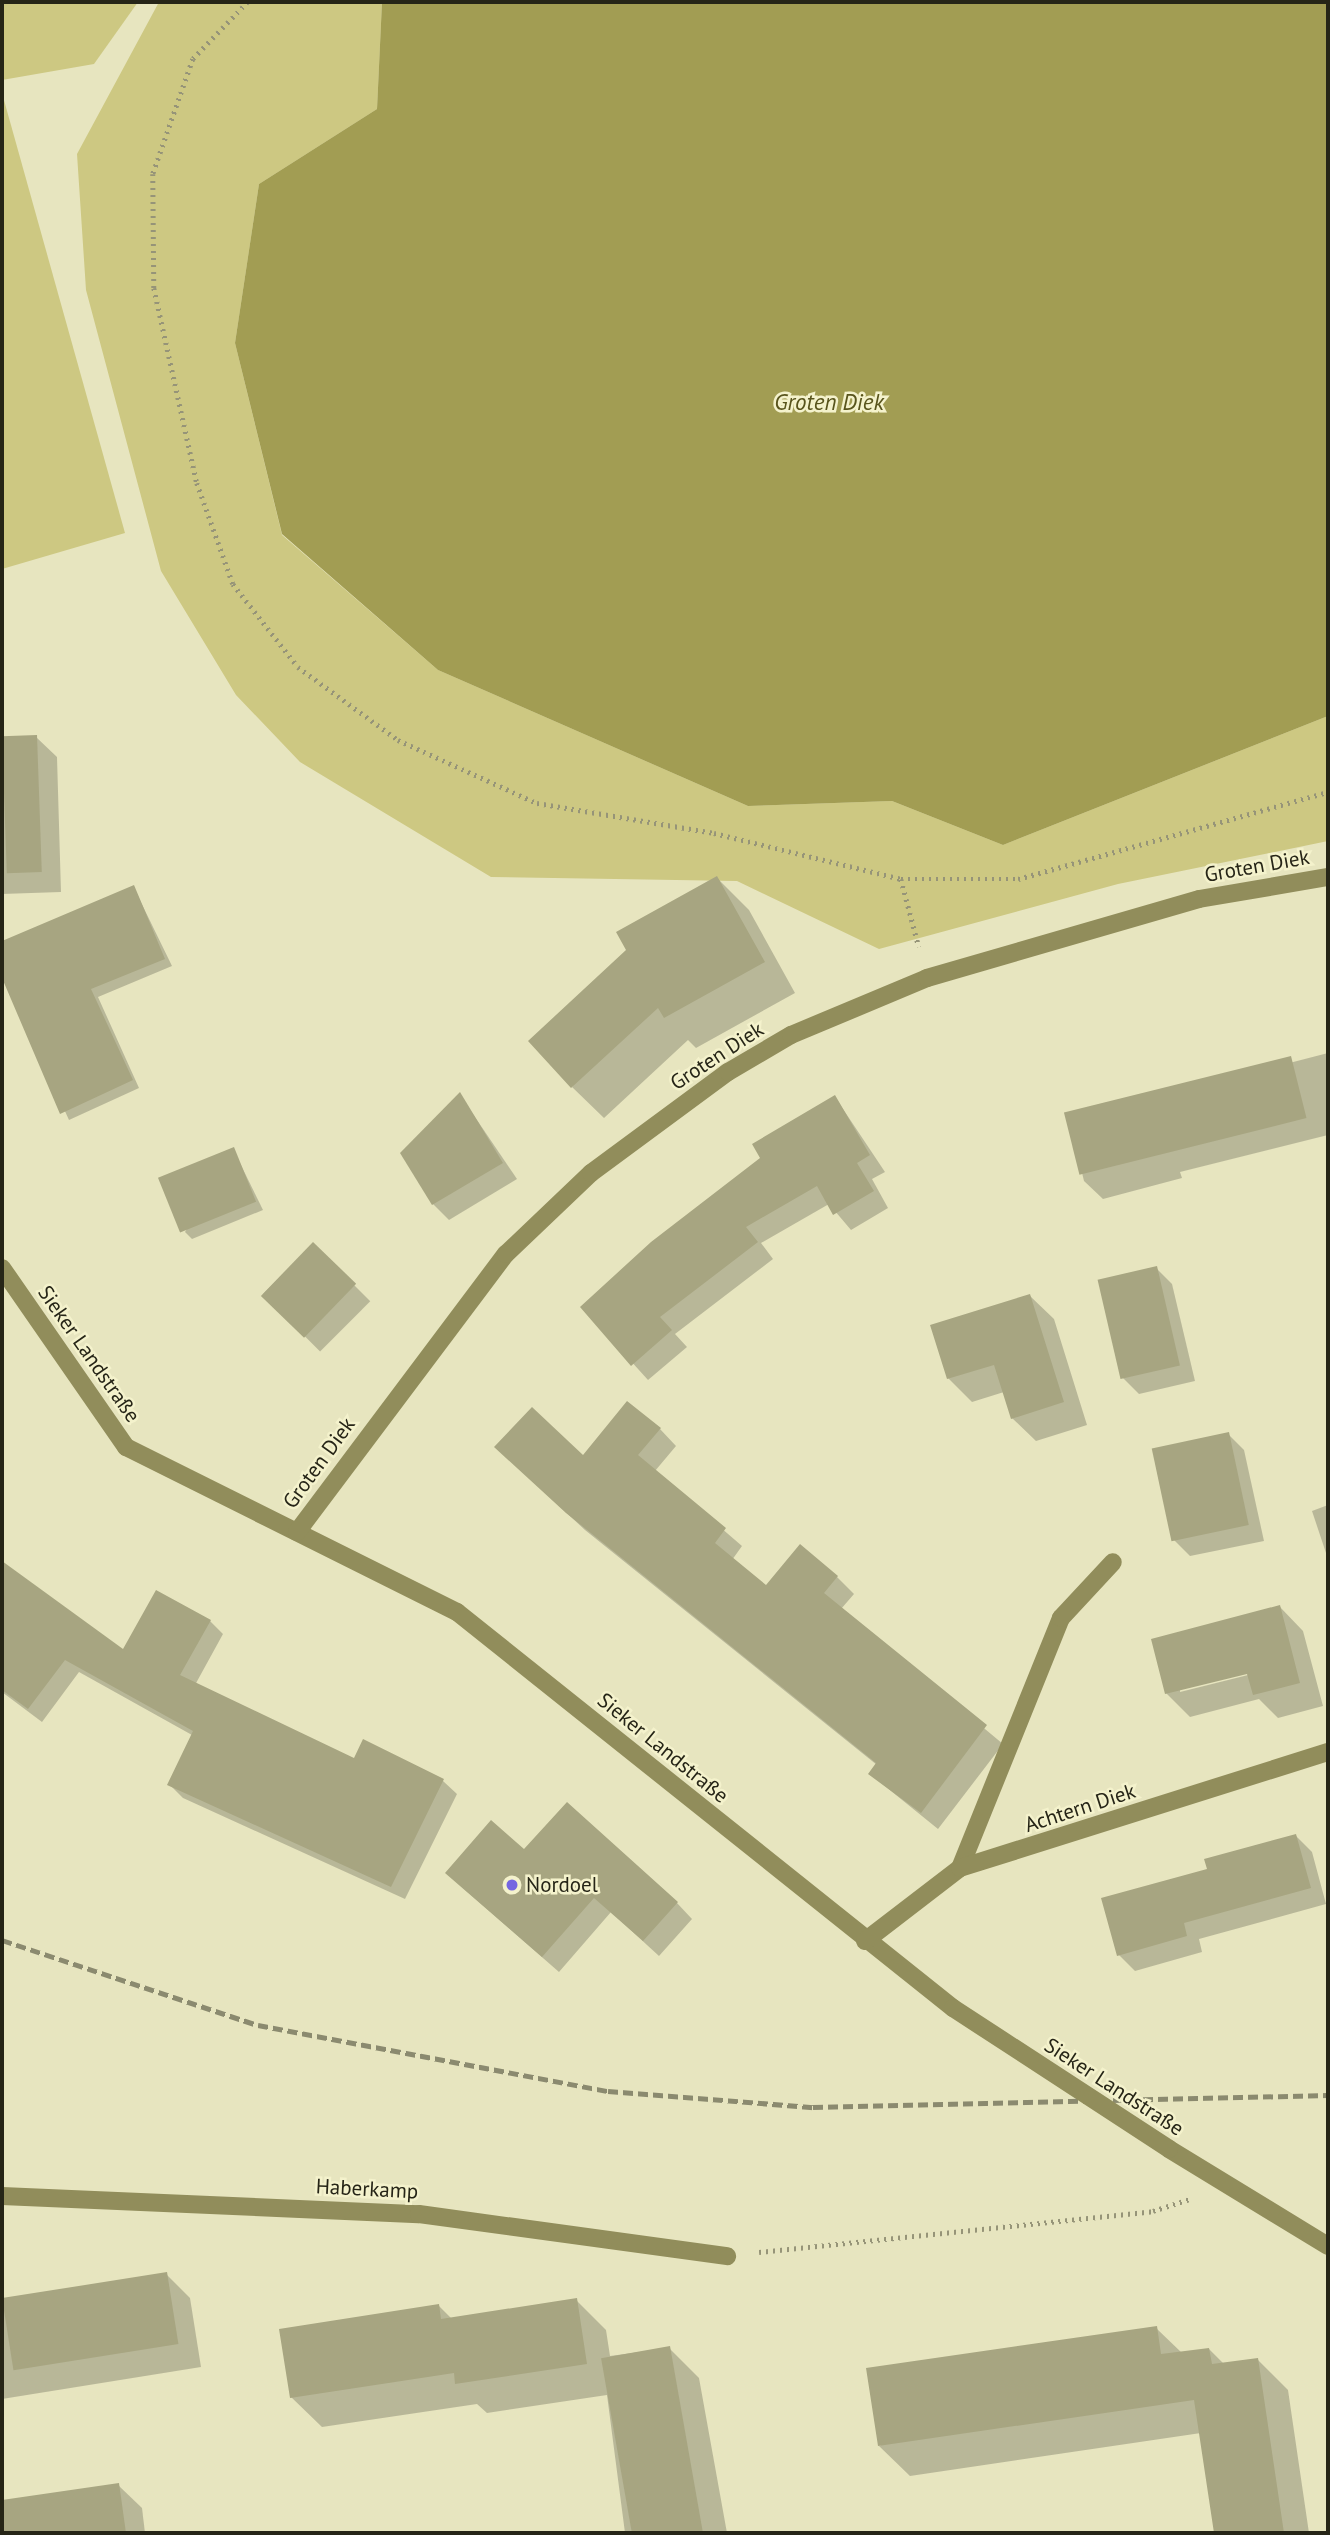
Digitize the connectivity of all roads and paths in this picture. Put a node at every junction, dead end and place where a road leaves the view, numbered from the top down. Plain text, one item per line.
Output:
1 (248, 2) edge
2 (1328, 792) edge
3 (1328, 877) edge
4 (901, 879) junction
5 (927, 978) junction
6 (2, 1268) edge
7 (297, 1532) junction
8 (1113, 1562) dead end
9 (1328, 1752) edge
10 (960, 1868) junction
11 (865, 1941) junction
12 (1225, 2188) junction
13 (2, 2196) edge
14 (1328, 2246) edge
15 (727, 2256) joint

1 - 4 path
2 - 4 path
3 - 5 street, Groten Diek
4 - 5 path
5 - 7 street, Groten Diek
6 - 7 street, Sieker Landstraße
7 - 11 street, Sieker Landstraße
8 - 10 street
9 - 10 street, Achtern Diek
10 - 11 street, Achtern Diek
11 - 12 street, Sieker Landstraße, bridge
12 - 14 street, Sieker Landstraße
12 - 15 path
13 - 15 street, Haberkamp

